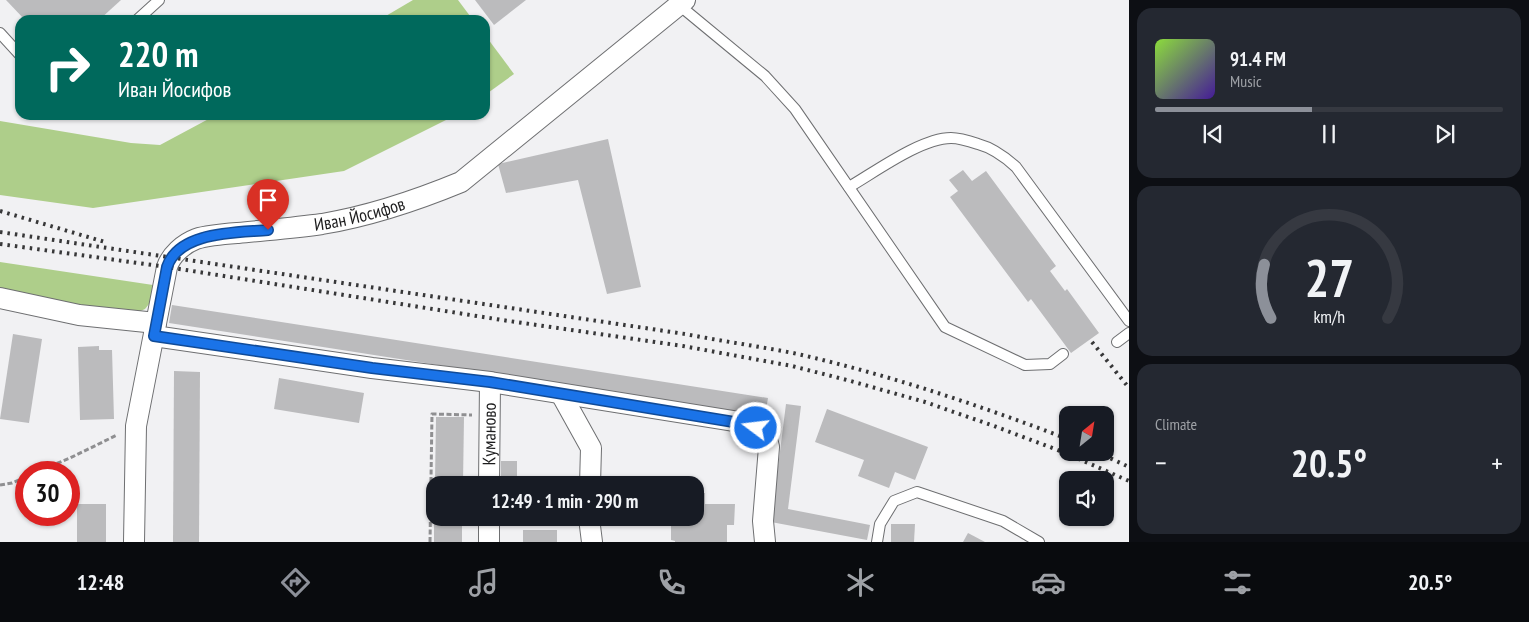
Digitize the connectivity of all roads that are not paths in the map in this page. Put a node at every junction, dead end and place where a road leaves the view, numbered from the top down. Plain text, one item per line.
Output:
1 (159, 0) edge
2 (682, 3) edge
3 (142, 15) edge
4 (0, 33) edge
5 (15, 50) edge
6 (848, 187) junction
7 (0, 298) edge
8 (1129, 321) edge
9 (155, 329) junction
10 (1129, 333) edge
11 (1117, 342) dead end
12 (1063, 354) dead end
13 (490, 382) junction
14 (561, 394) junction
15 (490, 476) edge
16 (590, 476) edge
17 (489, 526) edge
18 (590, 526) edge
19 (134, 542) edge
20 (489, 542) edge
21 (592, 542) edge
22 (765, 542) edge
23 (877, 542) edge
24 (1039, 542) edge

1 - 3 lane
2 - 6 lane
2 - 9 street, Иван Йосифов
4 - 5 lane
6 - 8 lane
6 - 12 lane
7 - 9 street
9 - 13 street
9 - 19 street, Иван Йосифов
10 - 11 lane
13 - 14 street
13 - 15 street, Куманово
14 - 16 street
14 - 22 street
17 - 20 street
18 - 21 street
23 - 24 lane

